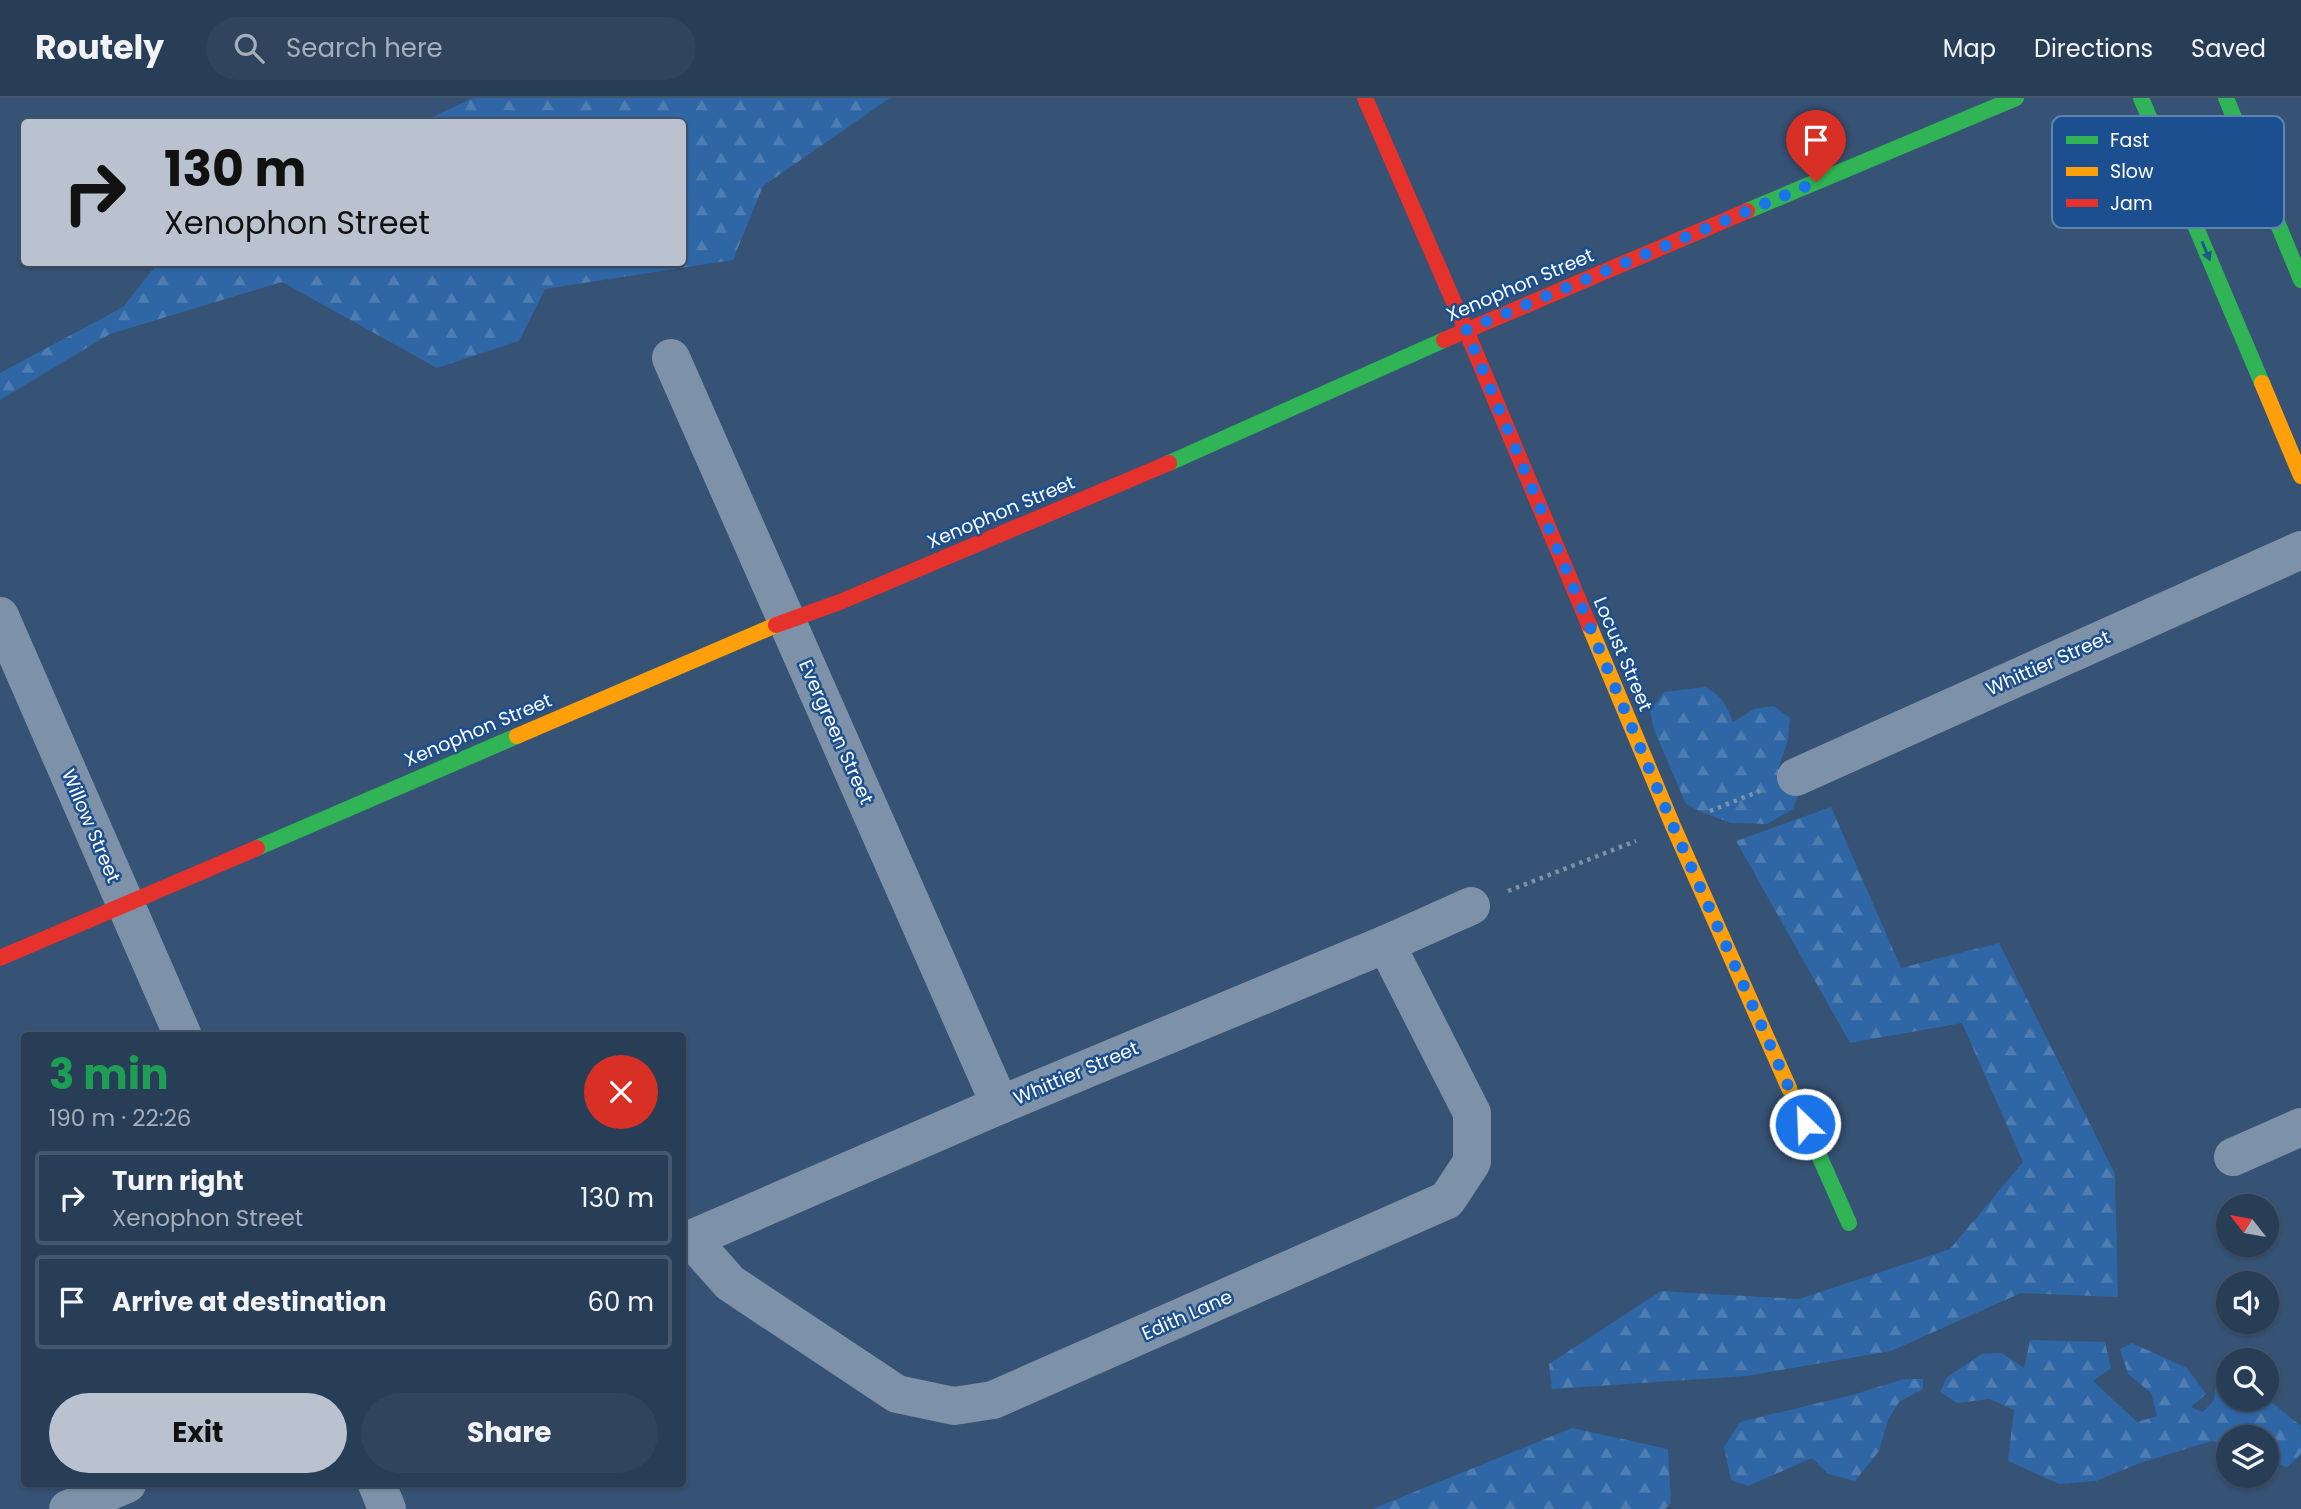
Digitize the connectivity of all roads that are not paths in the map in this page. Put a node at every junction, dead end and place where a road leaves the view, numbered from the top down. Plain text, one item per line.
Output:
1 (1365, 98) edge
2 (2016, 98) edge
3 (2141, 98) edge
4 (2226, 98) edge
5 (2149, 116) edge
6 (2233, 116) edge
7 (2196, 228) edge
8 (2280, 228) edge
9 (2301, 280) edge
10 (1466, 330) junction
11 (671, 358) dead end
12 (2301, 476) edge
13 (2301, 550) edge
14 (0, 615) edge
15 (787, 620) junction
16 (1796, 776) dead end
17 (125, 905) junction
18 (1471, 906) dead end
19 (1386, 944) junction
20 (0, 958) edge
21 (181, 1032) edge
22 (1000, 1105) junction
23 (2301, 1127) edge
24 (2233, 1157) dead end
25 (1849, 1223) dead end
26 (687, 1241) edge
27 (120, 1487) edge
28 (378, 1487) edge
29 (68, 1509) edge
30 (387, 1509) edge

1 - 10 street, Locust Street
2 - 10 street, Xenophon Street
3 -> 5 street
4 - 6 street
7 -> 12 street
8 - 9 street
10 - 15 street, Xenophon Street
10 - 25 street, Locust Street
11 - 15 street, Evergreen Street
13 - 16 street, Whittier Street
14 - 17 street, Willow Street
15 - 17 street, Xenophon Street
15 - 22 street, Evergreen Street
17 - 20 street, Xenophon Street
17 - 21 street, Willow Street
18 - 19 street, Whittier Street
19 - 22 street, Whittier Street
19 - 26 street, Edith Lane
22 - 26 street, Whittier Street
23 - 24 street
27 - 29 street
28 - 30 street

